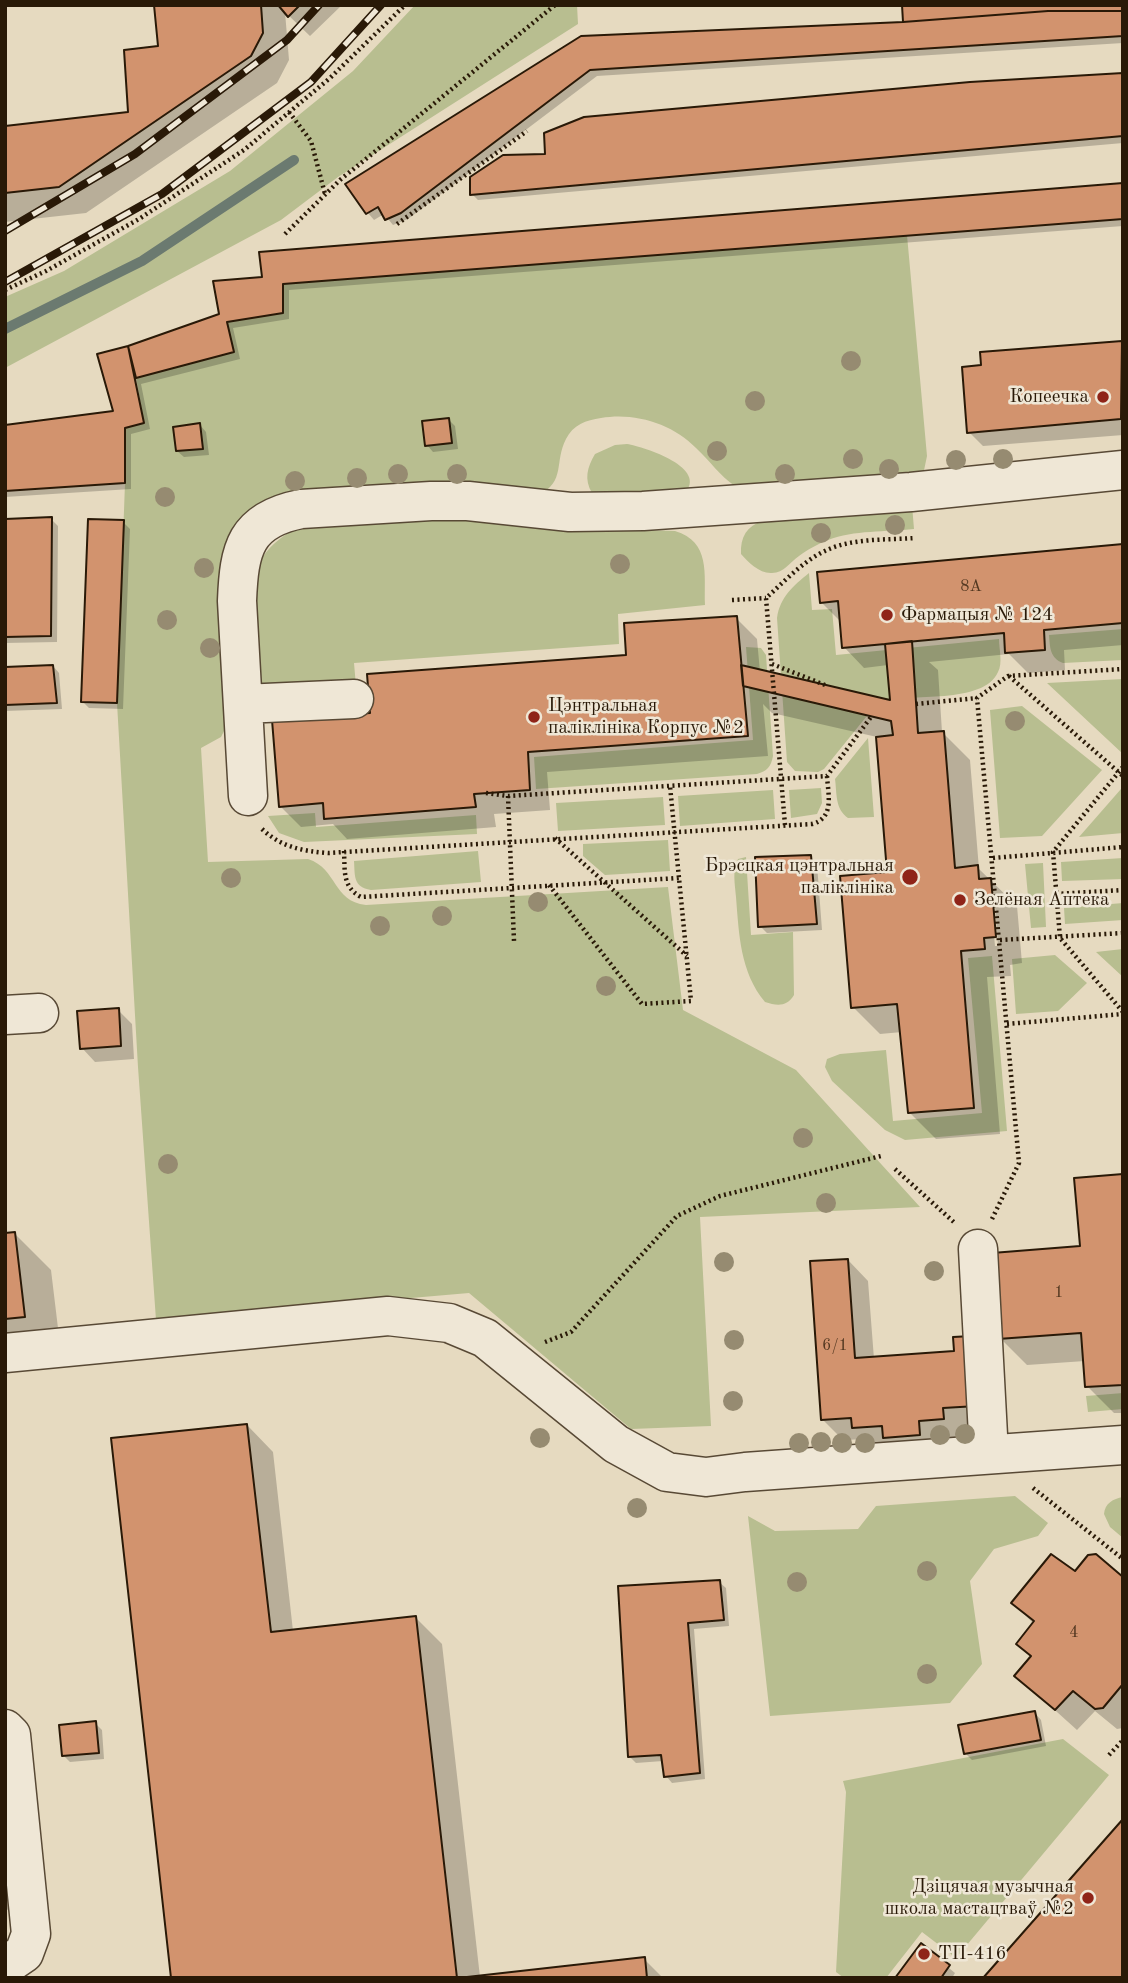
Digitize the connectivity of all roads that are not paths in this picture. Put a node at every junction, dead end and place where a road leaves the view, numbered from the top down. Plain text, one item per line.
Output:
1 (1123, 471) edge
2 (354, 698) dead end
3 (243, 704) junction
4 (248, 796) road end
5 (979, 1247) road end
6 (5, 1353) edge
7 (1123, 1445) edge
8 (989, 1454) junction
9 (5, 1729) edge
10 (5, 1966) edge

1 - 3 lane
2 - 3 lane
3 - 4 lane
5 - 8 lane
6 - 8 lane
7 - 8 lane
9 - 10 lane

